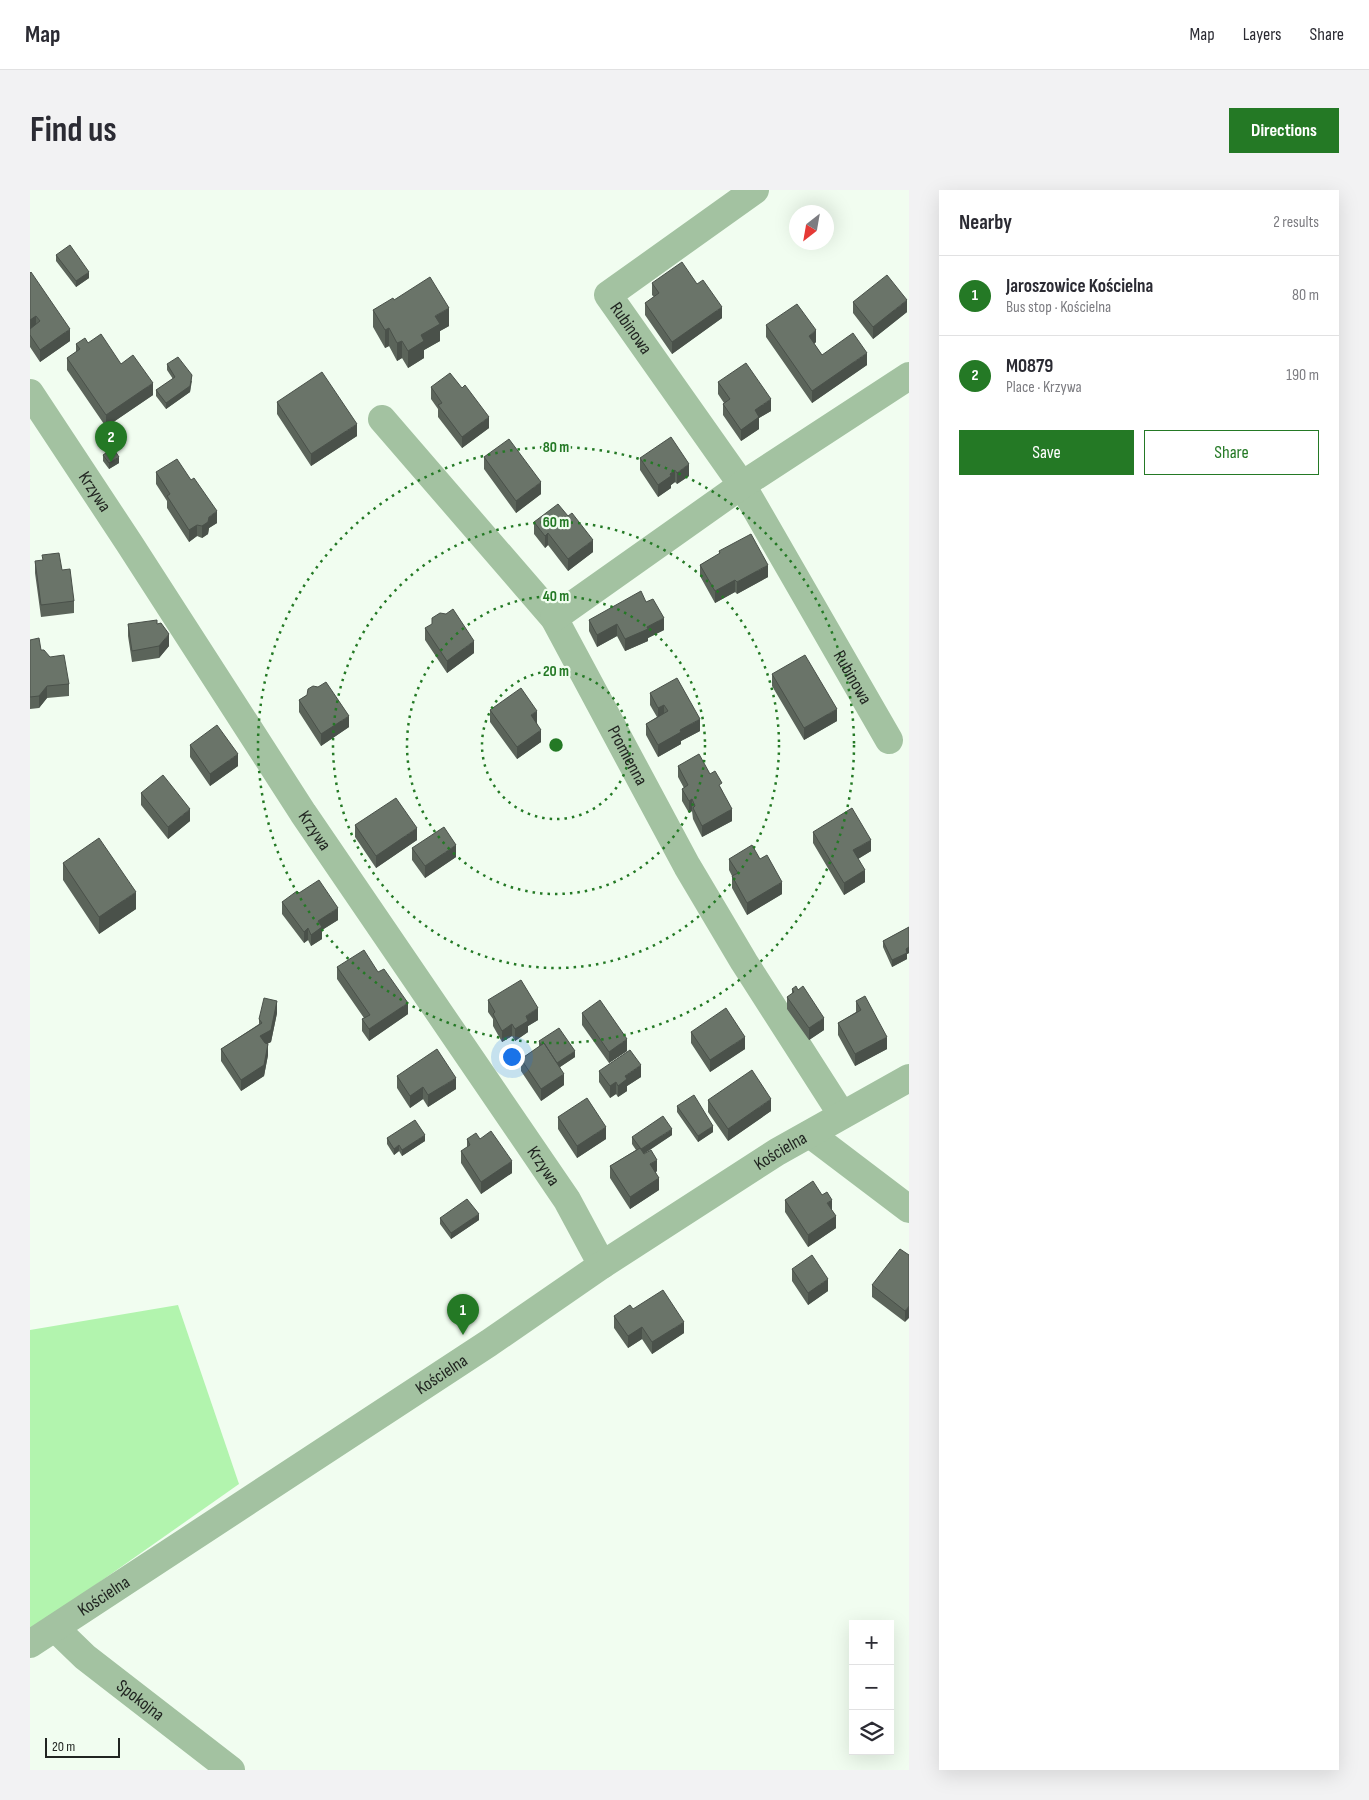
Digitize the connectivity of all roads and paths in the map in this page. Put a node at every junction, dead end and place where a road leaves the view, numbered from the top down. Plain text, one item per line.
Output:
1 (755, 190) edge
2 (909, 376) edge
3 (30, 393) edge
4 (382, 419) dead end
5 (742, 486) junction
6 (554, 618) junction
7 (889, 740) dead end
8 (909, 1078) edge
9 (842, 1115) junction
10 (810, 1134) junction
11 (909, 1209) edge
12 (602, 1265) junction
13 (55, 1628) junction
14 (30, 1644) edge
15 (230, 1770) edge

1 - 5 street, Rubinowa
2 - 5 street
3 - 12 street, Krzywa
4 - 6 street, Promienna
5 - 6 street
5 - 7 street, Rubinowa
6 - 9 street, Promienna
8 - 9 street, Kościelna
9 - 10 street, Kościelna
10 - 11 street
10 - 12 street, Kościelna
12 - 13 street, Kościelna
13 - 14 street, Kościelna
13 - 15 street, Spokojna

